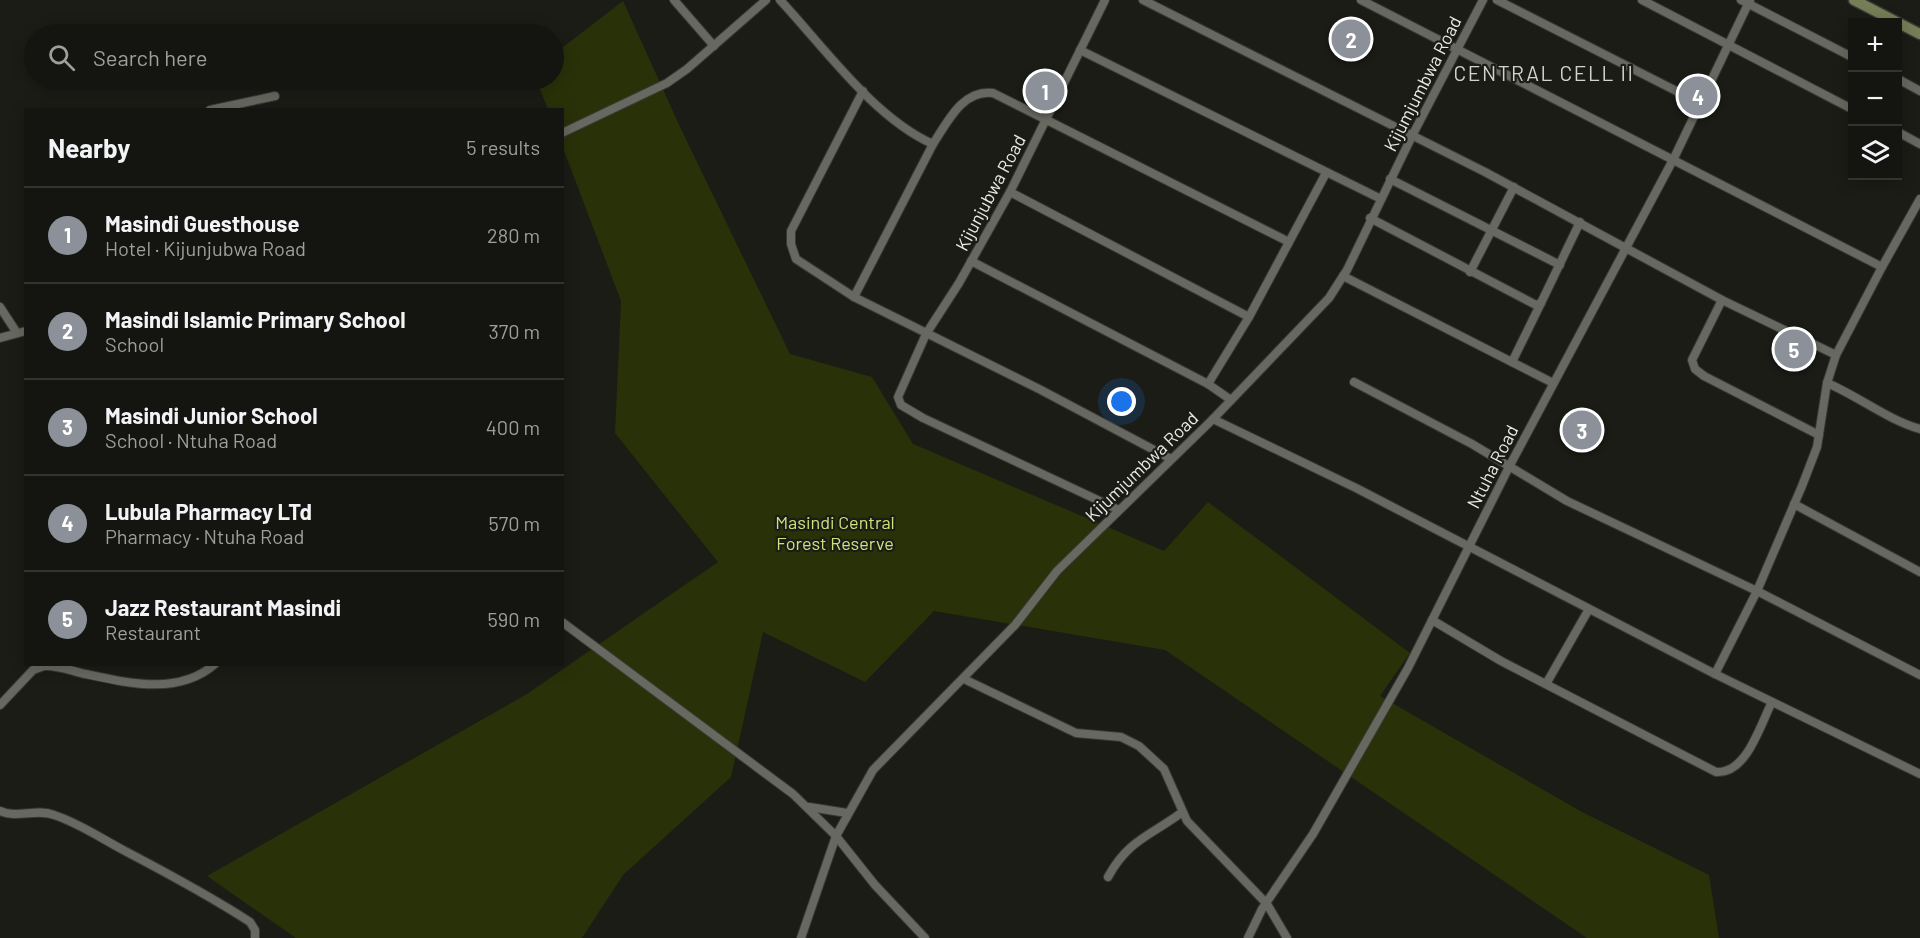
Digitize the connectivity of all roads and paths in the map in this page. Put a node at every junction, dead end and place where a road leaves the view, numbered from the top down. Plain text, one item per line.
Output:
1 (674, 0) edge
2 (766, 0) edge
3 (780, 0) edge
4 (1105, 0) edge
5 (1143, 0) edge
6 (1361, 0) edge
7 (1483, 0) edge
8 (1497, 0) edge
9 (1642, 0) edge
10 (1854, 0) edge
11 (1747, 1) edge
12 (1920, 34) edge
13 (1727, 44) junction
14 (714, 46) junction
15 (1457, 49) junction
16 (1080, 50) junction
17 (1848, 55) edge
18 (1902, 81) edge
19 (863, 91) junction
20 (1920, 91) edge
21 (275, 96) dead end
22 (1700, 103) junction
23 (1848, 107) edge
24 (219, 108) edge
25 (1047, 120) junction
26 (564, 133) edge
27 (1902, 134) edge
28 (1412, 136) junction
29 (933, 144) junction
30 (1920, 144) edge
31 (1674, 158) junction
32 (1326, 173) junction
33 (1390, 179) junction
34 (1514, 187) junction
35 (1010, 192) junction
36 (1381, 199) junction
37 (1920, 199) edge
38 (1370, 218) junction
39 (1580, 222) junction
40 (1490, 232) junction
41 (1288, 242) junction
42 (1625, 246) junction
43 (971, 261) junction
44 (1560, 265) junction
45 (1882, 267) junction
46 (1470, 272) junction
47 (1343, 276) junction
48 (854, 297) junction
49 (1722, 300) junction
50 (1541, 303) junction
51 (0, 307) edge
52 (1250, 317) junction
53 (21, 332) edge
54 (926, 334) junction
55 (0, 338) edge
56 (1836, 355) junction
57 (1512, 362) junction
58 (1354, 382) dead end
59 (1553, 383) junction
60 (1827, 383) junction
61 (1208, 384) junction
62 (1231, 400) junction
63 (1213, 420) junction
64 (1920, 429) edge
65 (1819, 435) junction
66 (1171, 459) junction
67 (1509, 467) junction
68 (1794, 504) junction
69 (1119, 510) junction
70 (1471, 545) junction
71 (1920, 572) edge
72 (1757, 591) junction
73 (1589, 609) junction
74 (1432, 620) junction
75 (564, 623) edge
76 (44, 666) edge
77 (44, 666) edge
78 (212, 666) edge
79 (1715, 674) junction
80 (1920, 675) edge
81 (964, 679) junction
82 (1546, 684) junction
83 (1772, 702) junction
84 (0, 705) edge
85 (1920, 774) edge
86 (807, 807) junction
87 (0, 811) edge
88 (847, 813) junction
89 (1182, 813) junction
90 (836, 836) junction
91 (1108, 877) dead end
92 (1267, 904) junction
93 (255, 938) edge
94 (801, 938) edge
95 (925, 938) edge
96 (1248, 938) edge
97 (1287, 938) edge

1 - 14 street
2 - 14 street
3 - 19 street
4 - 16 street, Kijunjubwa Road
5 - 28 street
6 - 15 street
7 - 15 street, Kijumjumbwa Road
8 - 22 street
9 - 13 street
10 - 12 main road
11 - 13 street, Ntuha Road
11 - 17 street
13 - 22 street, Ntuha Road
13 - 23 street
14 - 26 street
15 - 28 street, Kijumjumbwa Road
15 - 31 street
16 - 25 street, Kijunjubwa Road
16 - 32 street
18 - 20 street
19 - 29 street
19 - 48 street
21 - 24 street
22 - 31 street, Ntuha Road
25 - 29 street
25 - 35 street, Kijunjubwa Road
25 - 41 street
27 - 30 street
28 - 33 street, Kijumjumbwa Road
28 - 34 street
29 - 48 street
31 - 42 street, Ntuha Road
31 - 45 street
32 - 36 street
32 - 41 street
33 - 36 street, Kijumjumbwa Road
33 - 40 street
34 - 39 street
34 - 40 street
35 - 43 street, Kijunjubwa Road
35 - 52 street
36 - 38 street, Kijumjumbwa Road
37 - 45 street
38 - 46 street
38 - 47 street, Kijumjumbwa Road
39 - 42 street
39 - 44 street
40 - 44 street
40 - 46 street
41 - 52 street
42 - 49 street
42 - 59 street, Ntuha Road
43 - 54 street, Kijunjubwa Road
43 - 61 street
44 - 50 street
45 - 56 street
46 - 50 street
47 - 57 street
47 - 62 street, Kijumjumbwa Road
48 - 54 street
49 - 56 street
49 - 65 street
50 - 57 street
51 - 53 street
52 - 61 street
53 - 55 street
54 - 66 street
54 - 69 street, Kijunjubwa Road
56 - 60 street
57 - 59 street
58 - 67 street
59 - 67 street, Ntuha Road
60 - 64 street
60 - 65 street
61 - 62 street
62 - 63 street, Kijumjumbwa Road
63 - 66 street, Kijumjumbwa Road
63 - 70 street
65 - 68 street
66 - 69 street, Kijumjumbwa Road
67 - 70 street, Ntuha Road
67 - 72 street
68 - 71 street
68 - 72 street
69 - 81 street, Kijumjumbwa Road
70 - 73 street
70 - 74 street, Ntuha Road
72 - 79 street
72 - 80 street
73 - 79 street
73 - 82 street
74 - 82 street
74 - 92 street, Ntuha Road
75 - 86 street
76 - 78 street
77 - 84 street
79 - 83 street
81 - 88 street, Kijumjumbwa Road
81 - 89 street
82 - 83 street
83 - 85 street
86 - 88 street
86 - 90 street
87 - 93 street
88 - 90 street, Kijumjumbwa Road
89 - 91 street
89 - 92 street
90 - 94 street, Kijumjumbwa Road
90 - 95 street
92 - 96 street, Ntuha Road
92 - 97 street

